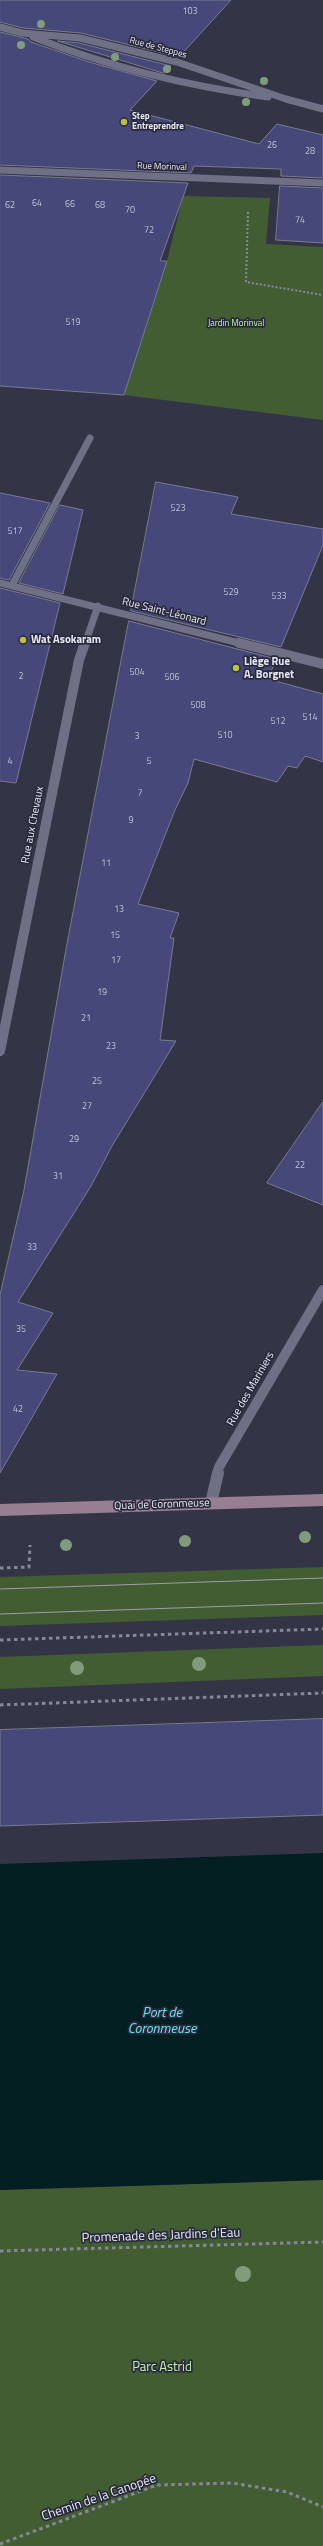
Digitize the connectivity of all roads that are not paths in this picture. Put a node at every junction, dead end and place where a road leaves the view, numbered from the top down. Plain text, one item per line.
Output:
1 (0, 28) edge
2 (22, 33) junction
3 (286, 100) junction
4 (323, 109) edge
5 (0, 170) edge
6 (323, 182) edge
7 (90, 438) dead end
8 (0, 583) edge
9 (12, 585) junction
10 (98, 606) junction
11 (323, 664) edge
12 (0, 1051) edge
13 (323, 1290) edge
14 (323, 1500) edge
15 (211, 1503) junction
16 (0, 1510) edge

1 - 2 street, Rue de Steppes
2 - 3 street, Rue de Steppes
2 - 3 street, Rue de Steppes
3 - 4 street, Rue de Steppes
5 - 6 street, Rue Morinval
7 - 9 street
8 - 9 street, Rue Saint-Léonard
9 - 10 street, Rue Saint-Léonard
10 - 11 street, Rue Saint-Léonard
10 - 12 street, Rue aux Chevaux
13 - 15 street, Rue des Mariniers
14 - 15 main road, Quai de Coronmeuse
15 - 16 main road, Quai de Coronmeuse

